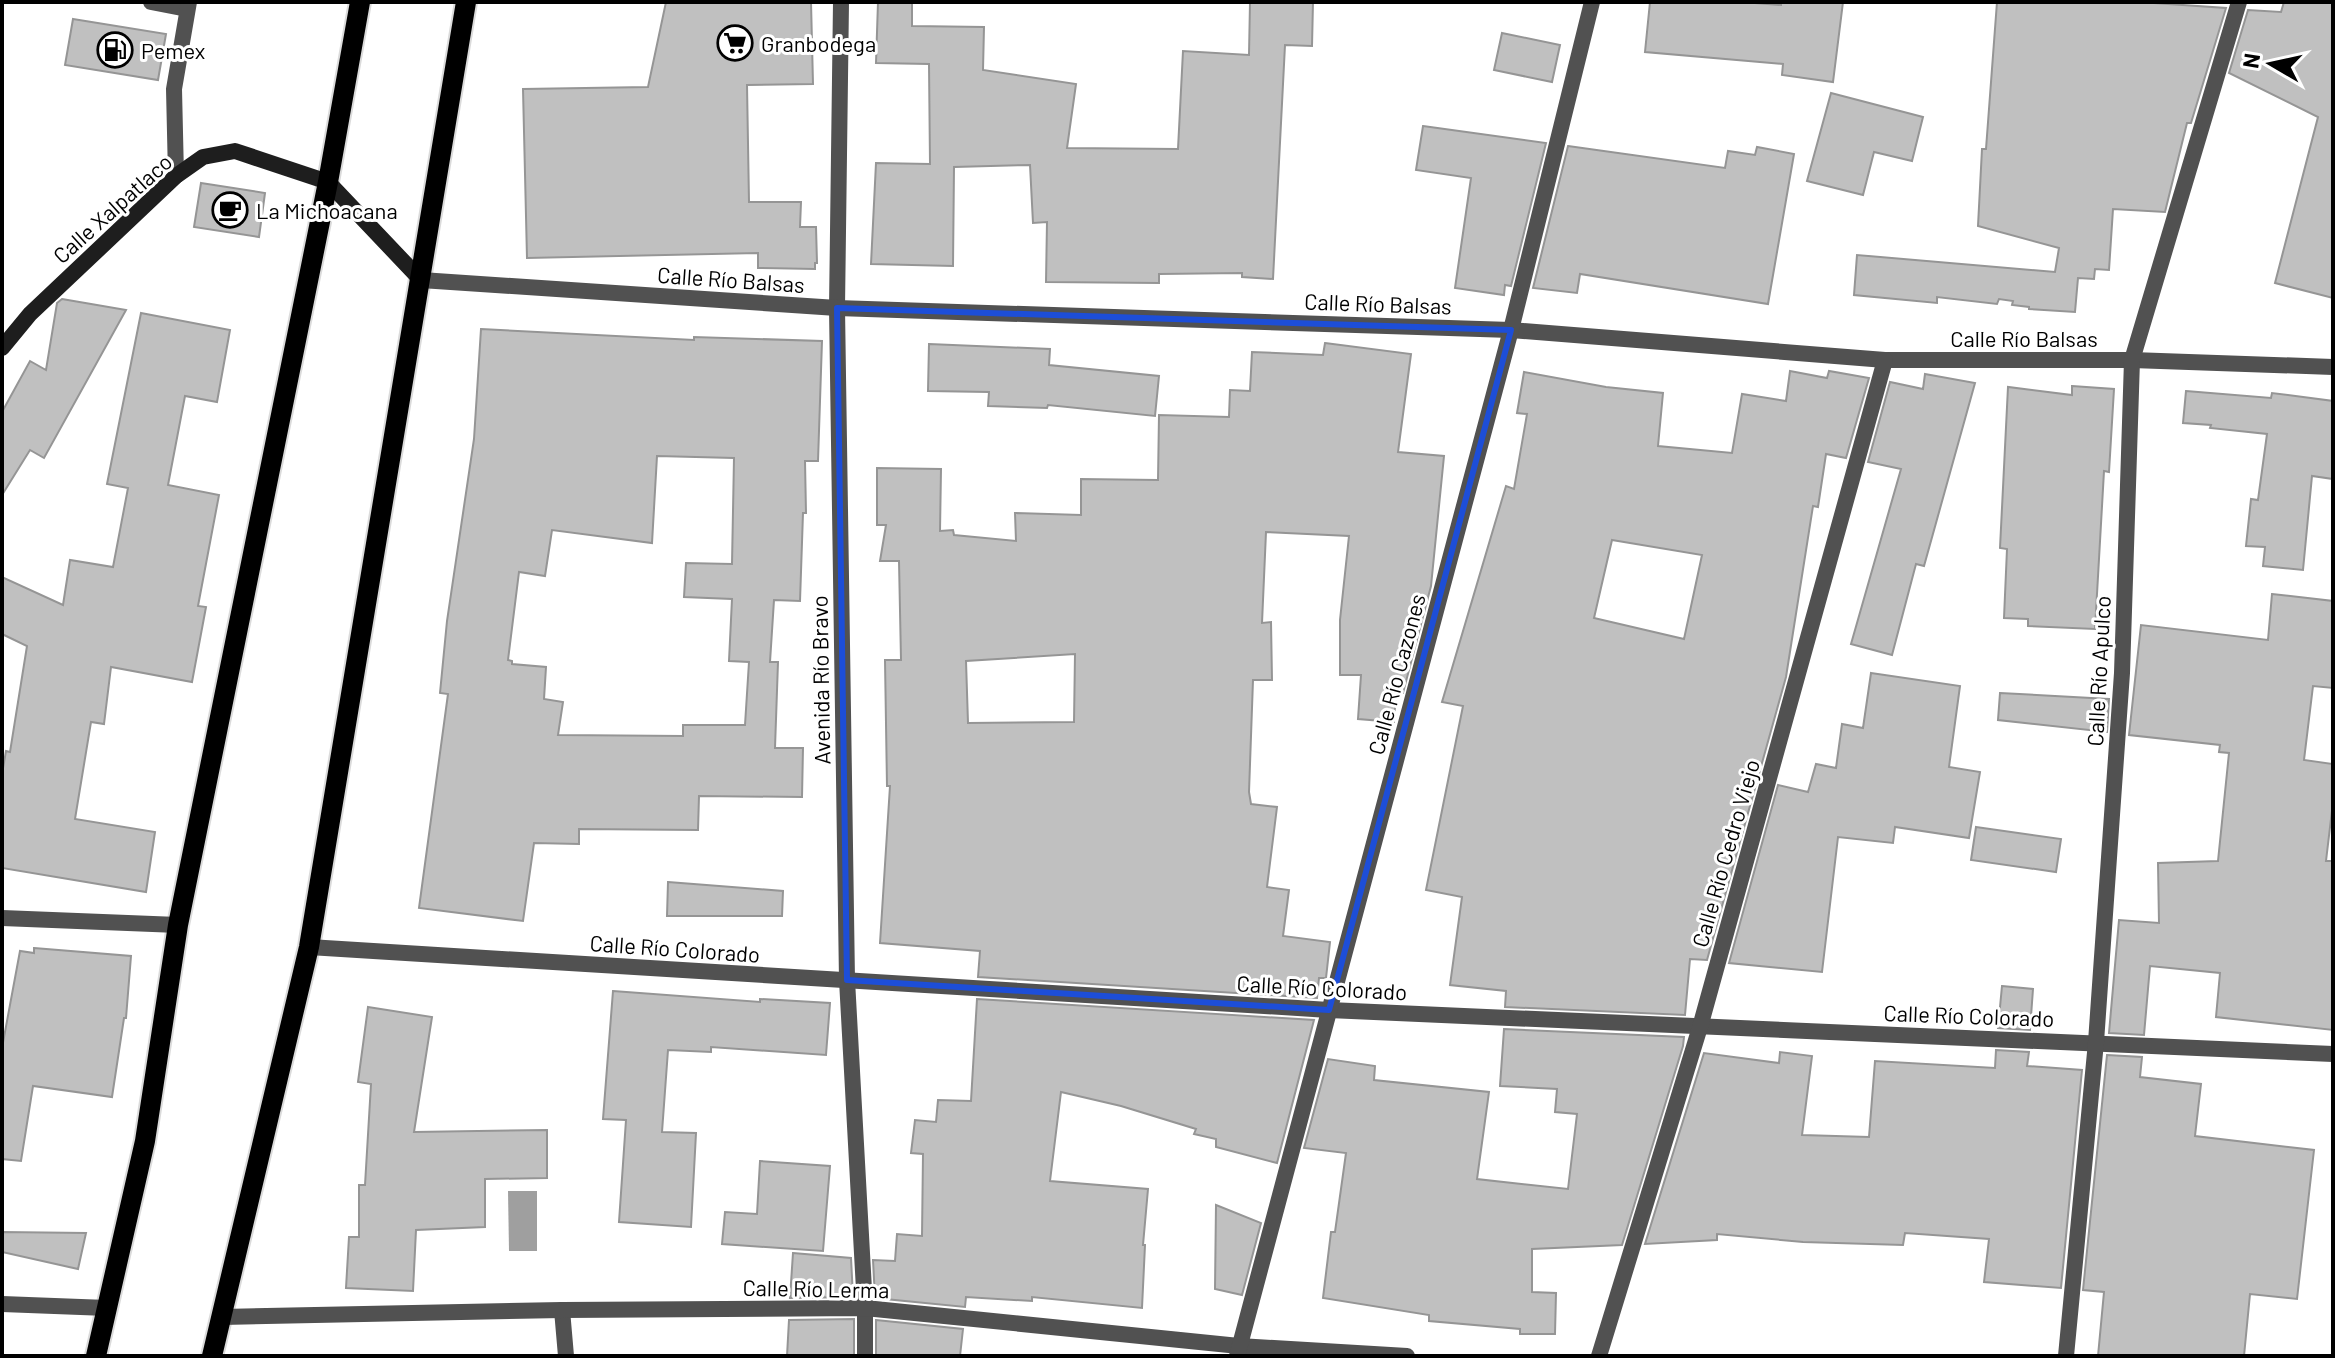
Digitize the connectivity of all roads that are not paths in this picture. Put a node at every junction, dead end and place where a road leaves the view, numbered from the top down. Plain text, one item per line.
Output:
1 (151, 2) edge
2 (360, 2) edge
3 (466, 2) edge
4 (841, 2) edge
5 (1592, 2) edge
6 (2239, 2) edge
7 (188, 6) edge
8 (176, 176) junction
9 (328, 182) junction
10 (421, 280) junction
11 (837, 308) junction
12 (1511, 330) junction
13 (2, 348) edge
14 (1885, 360) junction
15 (2132, 360) junction
16 (2333, 367) edge
17 (2, 918) edge
18 (178, 925) junction
19 (309, 947) junction
20 (847, 980) junction
21 (1329, 1010) junction
22 (1700, 1027) junction
23 (2096, 1042) junction
24 (2333, 1054) edge
25 (2, 1304) edge
26 (107, 1308) junction
27 (865, 1308) junction
28 (562, 1310) junction
29 (222, 1317) junction
30 (1238, 1351) edge
31 (96, 1356) edge
32 (212, 1356) edge
33 (566, 1356) edge
34 (865, 1356) edge
35 (1407, 1356) edge
36 (1599, 1356) edge
37 (2066, 1356) edge

1 - 7 street
2 - 9 main road
3 - 10 main road
4 - 11 street, Avenida Río Bravo
5 - 12 street, Calle Río Cazones
6 - 15 street, Calle Río Apulco
7 - 8 street
8 - 9 street, Calle Xalpatlaco
8 - 13 street, Calle Xalpatlaco
9 - 10 street, Calle Xalpatlaco
9 - 18 main road
10 - 11 street, Calle Río Balsas
10 - 19 main road
11 - 12 street, Calle Río Balsas
11 - 20 street, Avenida Río Bravo
12 - 14 street, Calle Río Balsas
12 - 21 street, Calle Río Cazones
14 - 15 street, Calle Río Balsas
14 - 22 street, Calle Río Cedro Viejo
15 - 16 street, Calle Río Balsas
15 - 23 street, Calle Río Apulco
17 - 18 street
18 - 26 main road
19 - 20 street, Calle Río Colorado
19 - 29 main road
20 - 21 street, Calle Río Colorado
20 - 27 street, Avenida Río Bravo
21 - 22 street, Calle Río Colorado
21 - 30 street, Calle Río Cazones
22 - 23 street, Calle Río Colorado
22 - 36 street, Calle Río Cedro Viejo
23 - 24 street, Calle Río Colorado
23 - 37 street, Calle Río Apulco
25 - 26 street
26 - 31 main road
27 - 28 street, Calle Río Lerma
27 - 30 street, Calle Río Lerma
27 - 34 street, Avenida Río Bravo
28 - 29 street, Calle Río Lerma
28 - 33 street
29 - 32 main road
30 - 35 street, Calle Río Lerma

